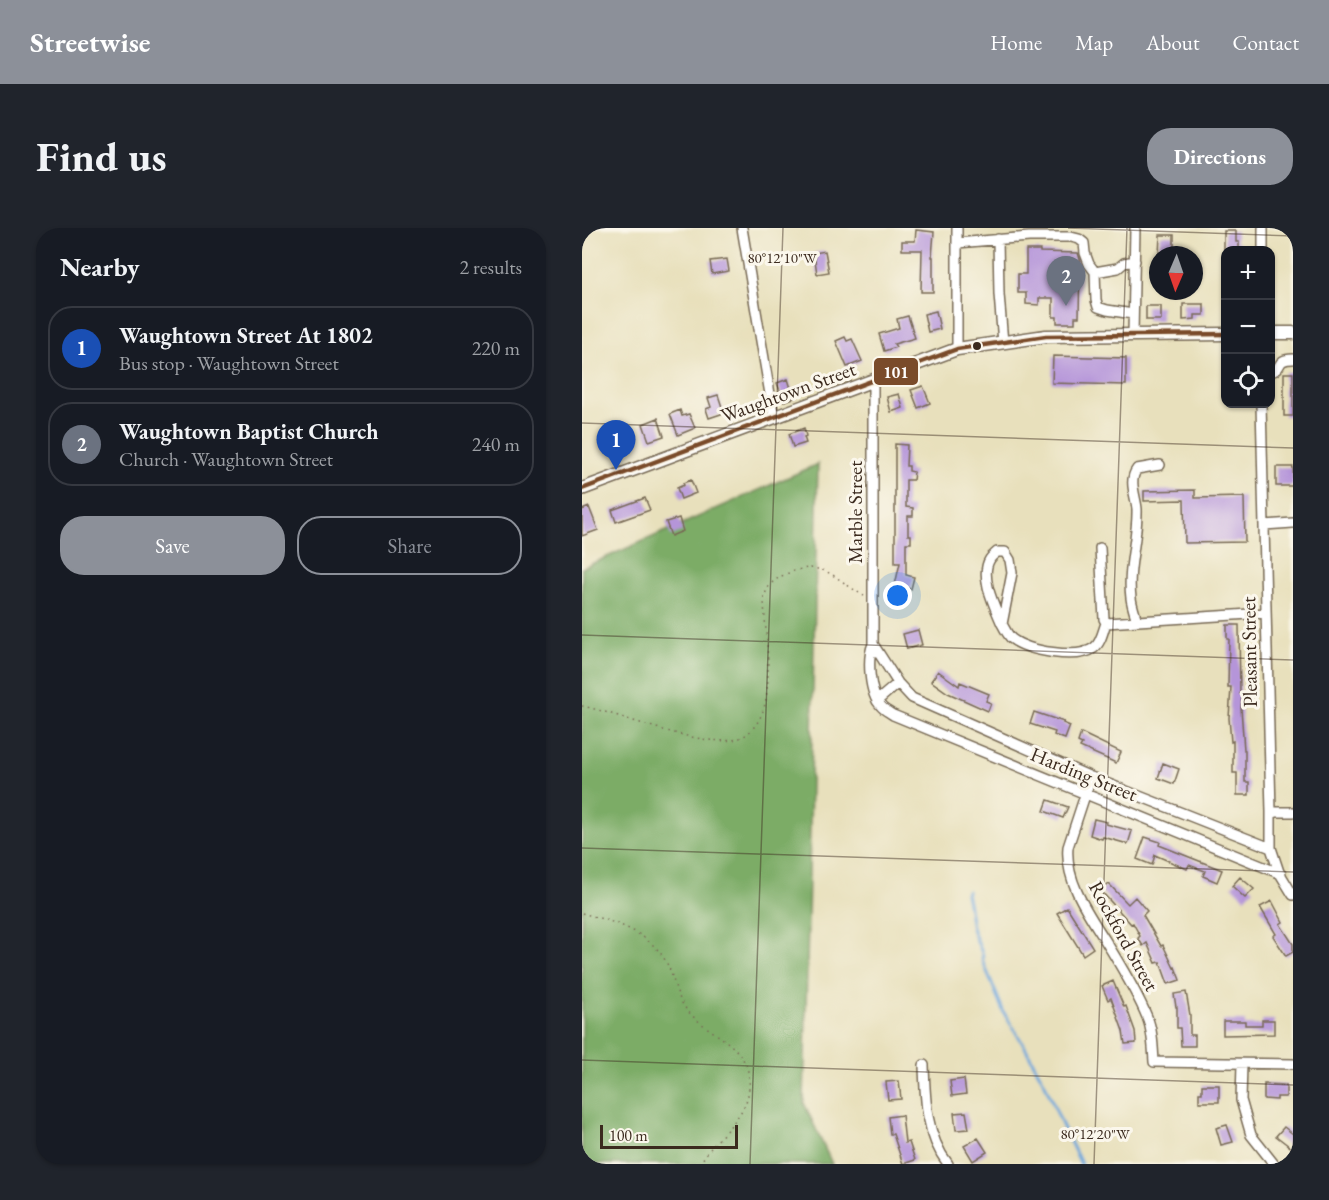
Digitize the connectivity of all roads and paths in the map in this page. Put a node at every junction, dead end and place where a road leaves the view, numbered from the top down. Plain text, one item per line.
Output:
1 (742, 228) edge
2 (957, 228) edge
3 (1135, 228) edge
4 (1263, 228) edge
5 (998, 239) junction
6 (957, 243) junction
7 (1263, 246) edge
8 (1135, 261) junction
9 (1095, 272) junction
10 (1133, 314) junction
11 (1275, 333) edge
12 (1293, 333) edge
13 (1221, 334) edge
14 (1133, 335) junction
15 (1003, 343) junction
16 (957, 349) junction
17 (1293, 359) edge
18 (1275, 371) edge
19 (873, 381) junction
20 (1261, 408) edge
21 (774, 418) junction
22 (1160, 465) dead end
23 (582, 489) edge
24 (1293, 523) edge
25 (1264, 525) junction
26 (1100, 548) dead end
27 (874, 598) junction
28 (1266, 613) junction
29 (1137, 621) junction
30 (1106, 623) junction
31 (1002, 624) junction
32 (873, 644) junction
33 (898, 683) junction
34 (877, 701) junction
35 (582, 706) edge
36 (1091, 777) junction
37 (1086, 794) junction
38 (1272, 812) junction
39 (1293, 812) edge
40 (1271, 848) junction
41 (1281, 874) junction
42 (1293, 895) edge
43 (582, 913) edge
44 (1242, 1064) junction
45 (1293, 1064) edge
46 (924, 1065) dead end
47 (700, 1164) edge
48 (948, 1164) edge
49 (1274, 1164) edge

1 - 21 street
2 - 6 street
3 - 8 street
4 - 7 street
5 - 6 street
5 - 9 street
5 - 15 street
6 - 16 street
8 - 9 street
8 - 10 street
9 - 10 street
10 - 14 street
11 - 12 main road
13 - 14 main road, Waughtown Street
14 - 15 main road, Waughtown Street
15 - 16 main road, Waughtown Street
16 - 19 main road, Waughtown Street
17 - 18 street
19 - 21 main road, Waughtown Street
19 - 27 street, Marble Street
20 - 25 street, Pleasant Street
21 - 23 main road, Waughtown Street
22 - 29 street
24 - 25 street
25 - 28 street, Pleasant Street
26 - 30 street
27 - 32 street, Marble Street
27 - 35 path
28 - 29 street
28 - 38 street, Pleasant Street
29 - 30 street
30 - 31 street
31 - 31 street
32 - 33 street
32 - 34 street, Marble Street
33 - 34 street
33 - 36 street, Harding Street
34 - 37 street, Harding Street
36 - 37 street, Rockford Street
36 - 40 street, Harding Street
37 - 41 street, Harding Street
37 - 44 street, Rockford Street
38 - 39 street
38 - 40 street, Pleasant Street
40 - 41 street, Pleasant Street
41 - 42 street, Pleasant Street
43 - 47 path
44 - 45 street
44 - 49 street
46 - 48 street

